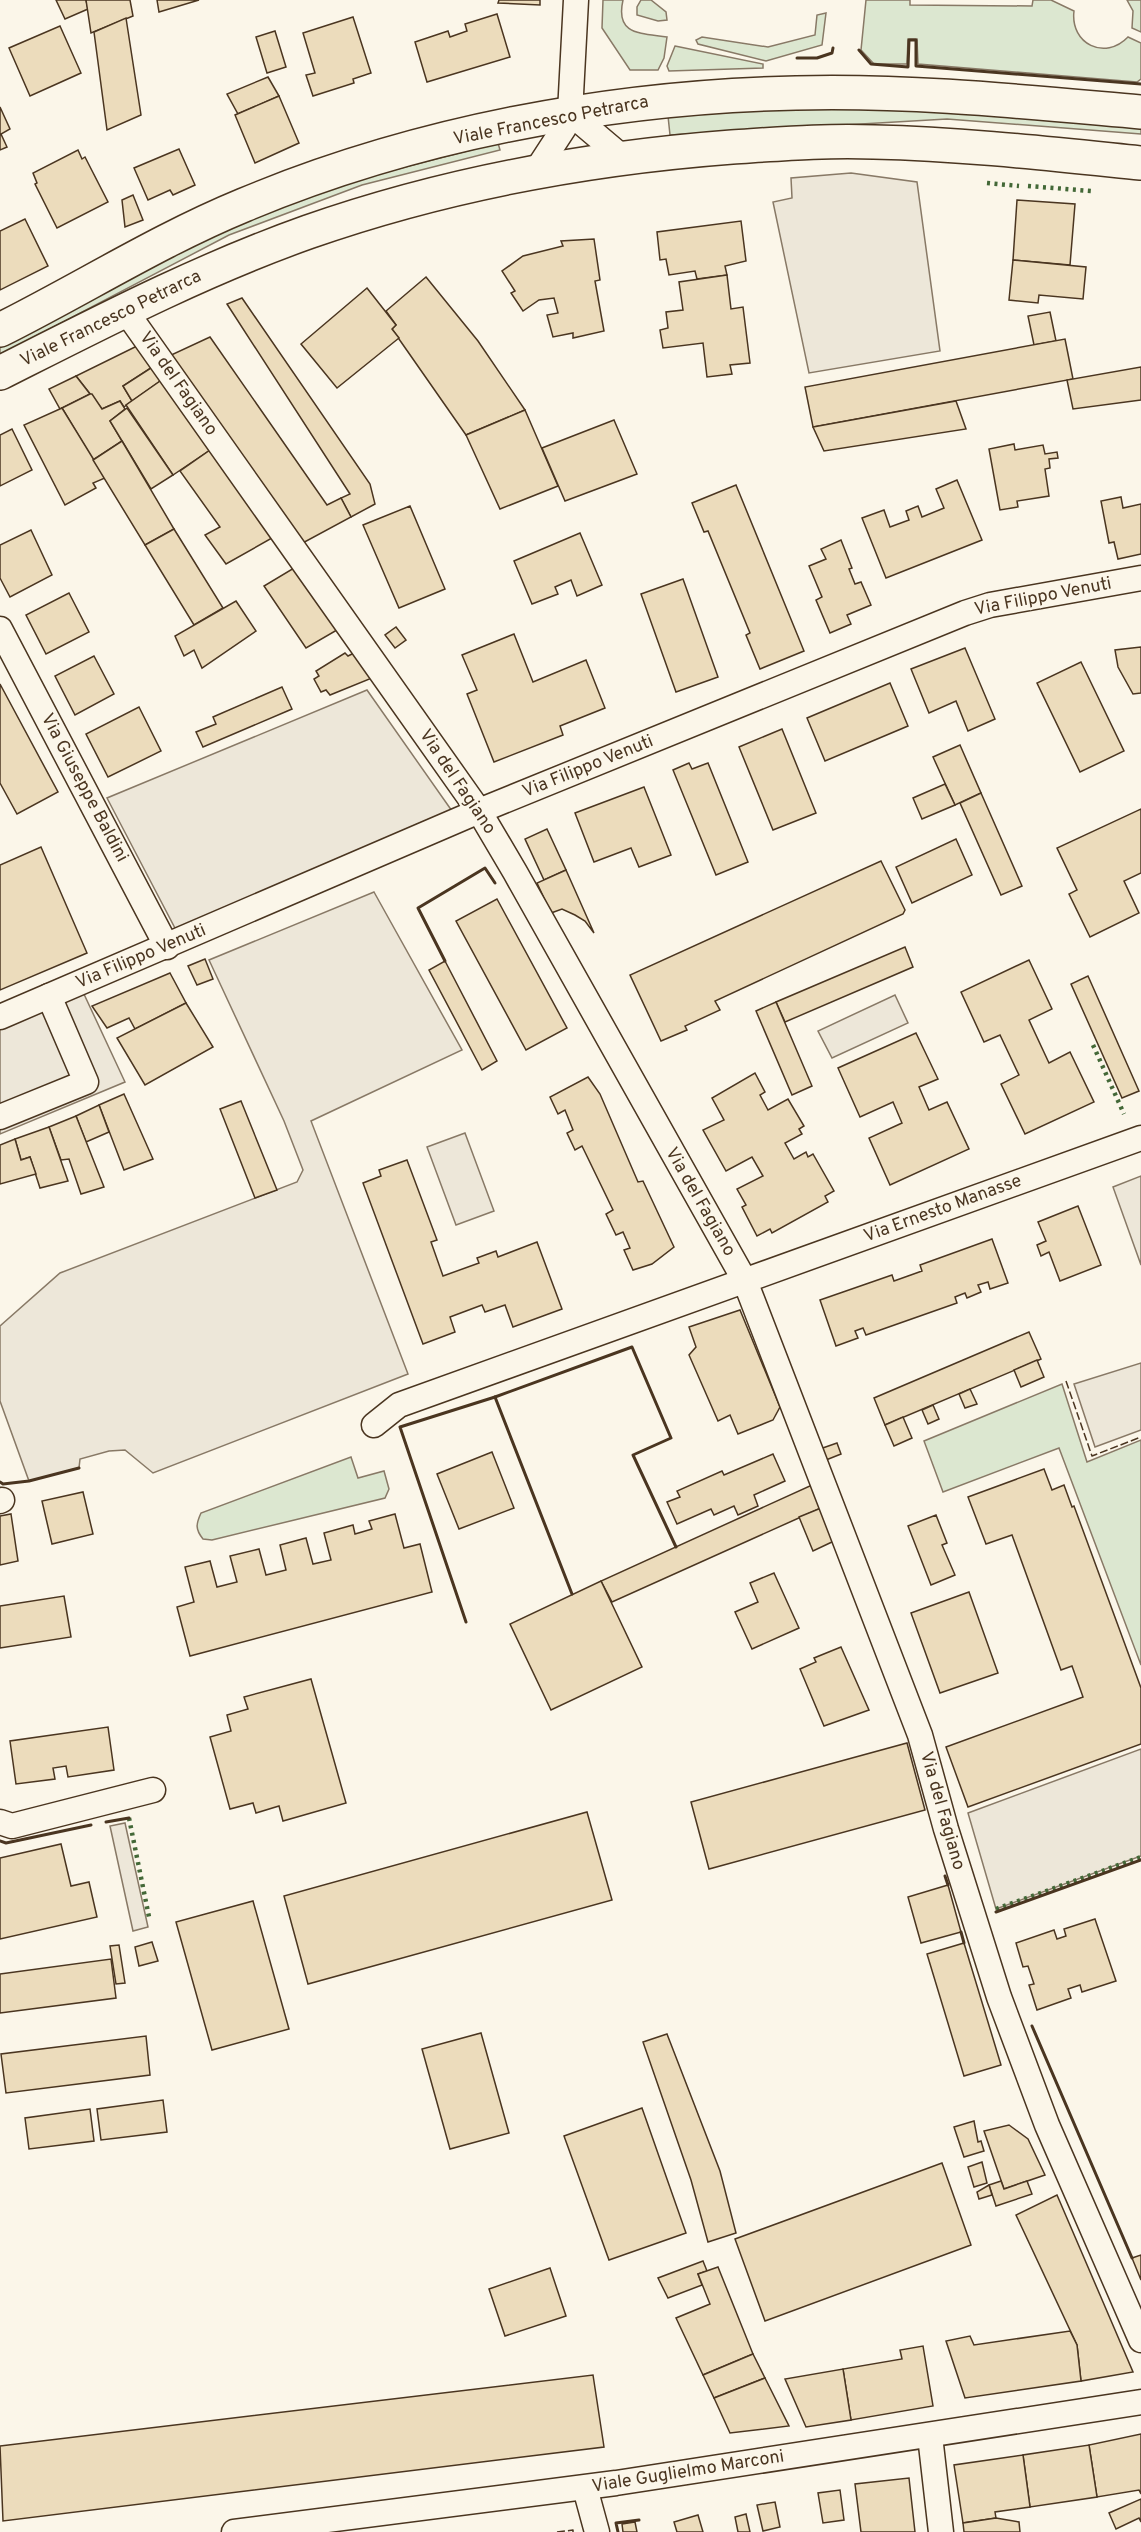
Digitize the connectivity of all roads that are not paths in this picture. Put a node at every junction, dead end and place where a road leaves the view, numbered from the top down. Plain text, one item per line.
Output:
1 (576, 0) edge
2 (1141, 112) edge
3 (570, 113) junction
4 (622, 157) junction
5 (1141, 163) edge
6 (536, 171) junction
7 (125, 310) junction
8 (0, 330) edge
9 (0, 374) edge
10 (1141, 578) edge
11 (0, 629) edge
12 (479, 812) junction
13 (167, 947) junction
14 (49, 996) junction
15 (0, 1017) edge
16 (0, 1117) edge
17 (1141, 1138) edge
18 (746, 1281) junction
19 (374, 1425) dead end
20 (153, 1790) dead end
21 (0, 1822) edge
22 (1141, 2340) edge
23 (1141, 2402) edge
24 (930, 2436) junction
25 (585, 2488) junction
26 (234, 2532) edge
27 (597, 2532) edge
28 (941, 2532) edge

1 - 3 street
2 - 3 main road, Viale Francesco Petrarca
3 - 4 street
3 - 6 street
3 - 8 main road, Viale Francesco Petrarca
4 - 5 main road, Viale Francesco Petrarca
4 - 6 main road, Viale Francesco Petrarca
6 - 7 main road, Viale Francesco Petrarca
7 - 9 main road, Viale Francesco Petrarca
7 - 12 street, Via del Fagiano
10 - 12 street, Via Filippo Venuti
11 - 13 street, Via Giuseppe Baldini
12 - 13 street, Via Filippo Venuti
12 - 18 street, Via del Fagiano
13 - 14 street, Via Filippo Venuti
14 - 15 street, Via Filippo Venuti
14 - 16 street
17 - 18 street, Via Ernesto Manasse
18 - 19 street
18 - 22 street, Via del Fagiano
20 - 21 street
23 - 24 street, Viale Guglielmo Marconi
24 - 25 street, Viale Guglielmo Marconi
24 - 28 street
25 - 26 street, Viale Guglielmo Marconi
25 - 27 street

